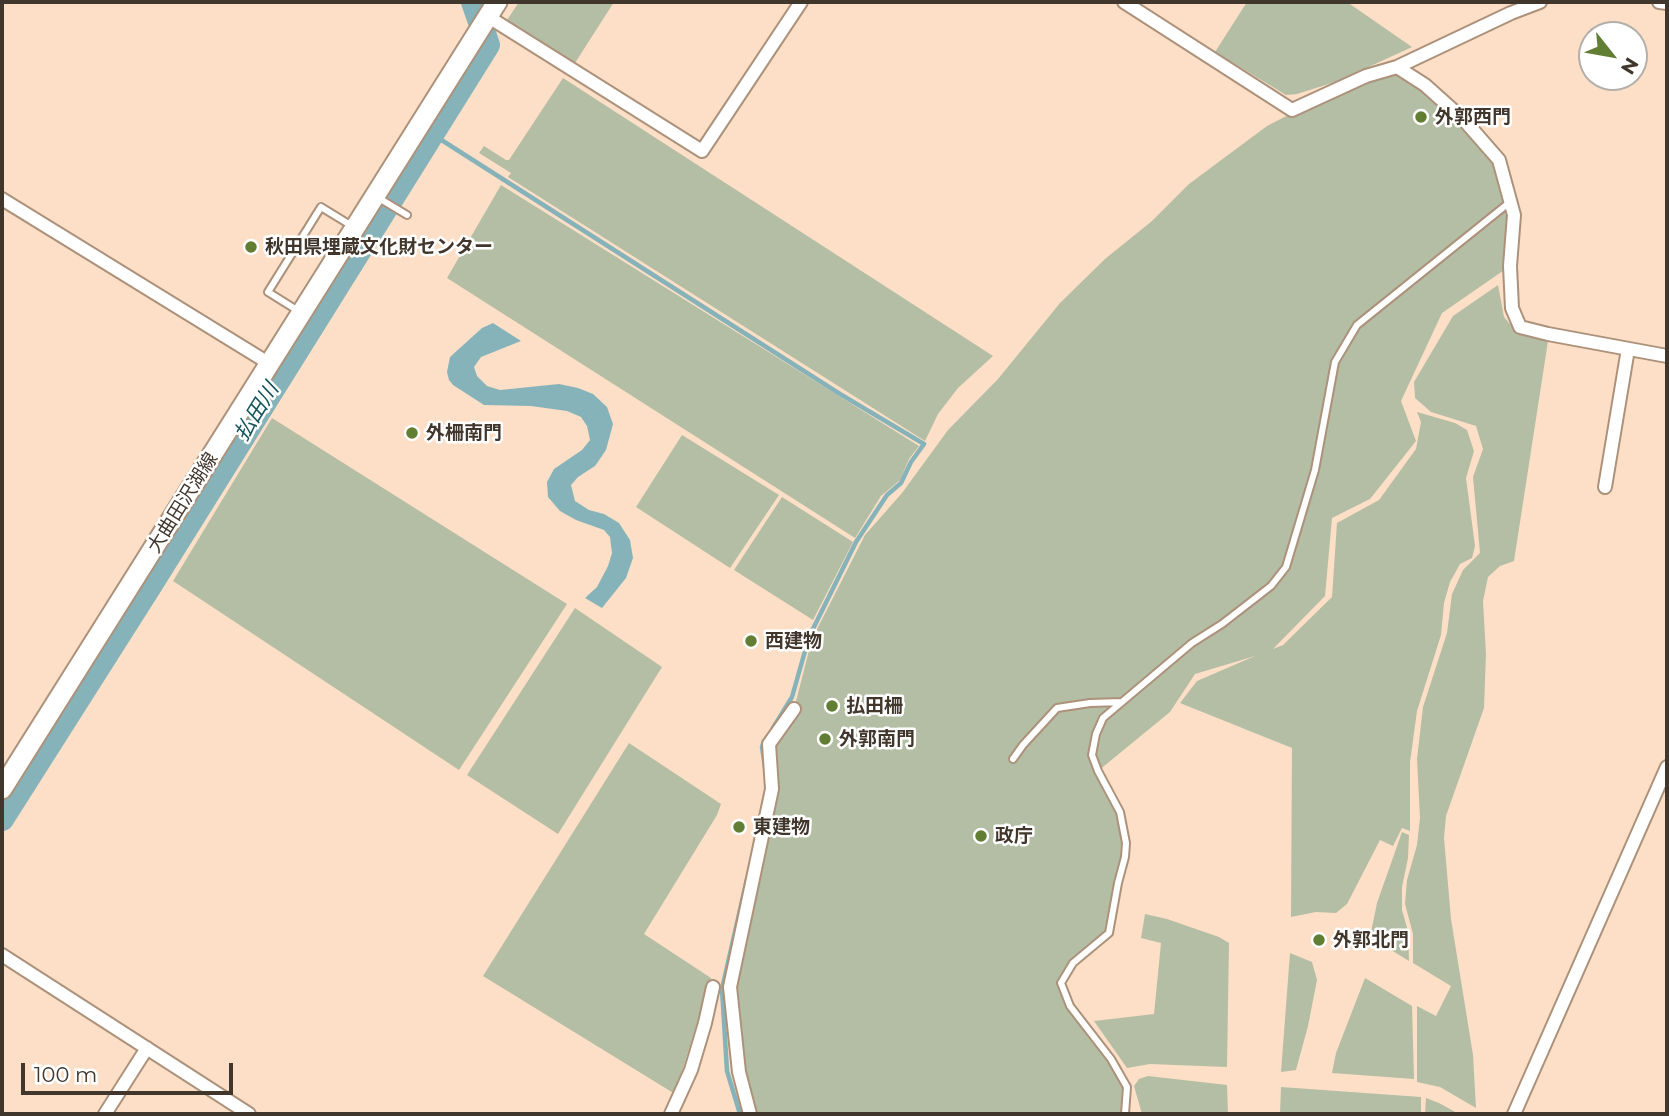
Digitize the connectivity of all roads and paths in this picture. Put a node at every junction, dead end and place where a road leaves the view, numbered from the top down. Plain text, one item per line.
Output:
1 (801, 2) edge
2 (1124, 2) edge
3 (1540, 2) edge
4 (1659, 2) edge
5 (1667, 4) edge
6 (487, 17) edge
7 (1396, 67) junction
8 (375, 196) junction
9 (2, 199) edge
10 (1511, 201) junction
11 (407, 215) dead end
12 (355, 228) junction
13 (302, 313) junction
14 (1628, 349) junction
15 (1667, 356) edge
16 (270, 364) junction
17 (1605, 487) dead end
18 (1122, 702) junction
19 (794, 709) dead end
20 (1013, 759) dead end
21 (1667, 767) edge
22 (2, 789) edge
23 (2, 955) edge
24 (713, 987) dead end
25 (147, 1048) junction
26 (105, 1114) edge
27 (249, 1114) edge
28 (671, 1114) edge
29 (750, 1114) edge
30 (1125, 1114) edge
31 (1514, 1114) edge

1 - 6 street
2 - 7 street
3 - 7 street
4 - 5 street
6 - 8 main road, 大曲田沢湖線
7 - 10 street
8 - 11 lane
8 - 12 main road, 大曲田沢湖線
9 - 16 street
10 - 14 street
10 - 18 lane
12 - 13 main road, 大曲田沢湖線
12 - 13 lane
13 - 16 main road, 大曲田沢湖線
14 - 15 street
14 - 17 street
16 - 22 main road, 大曲田沢湖線
18 - 20 lane
18 - 30 lane
19 - 29 street
21 - 31 street
23 - 25 street
24 - 28 street
25 - 26 street
25 - 27 street

